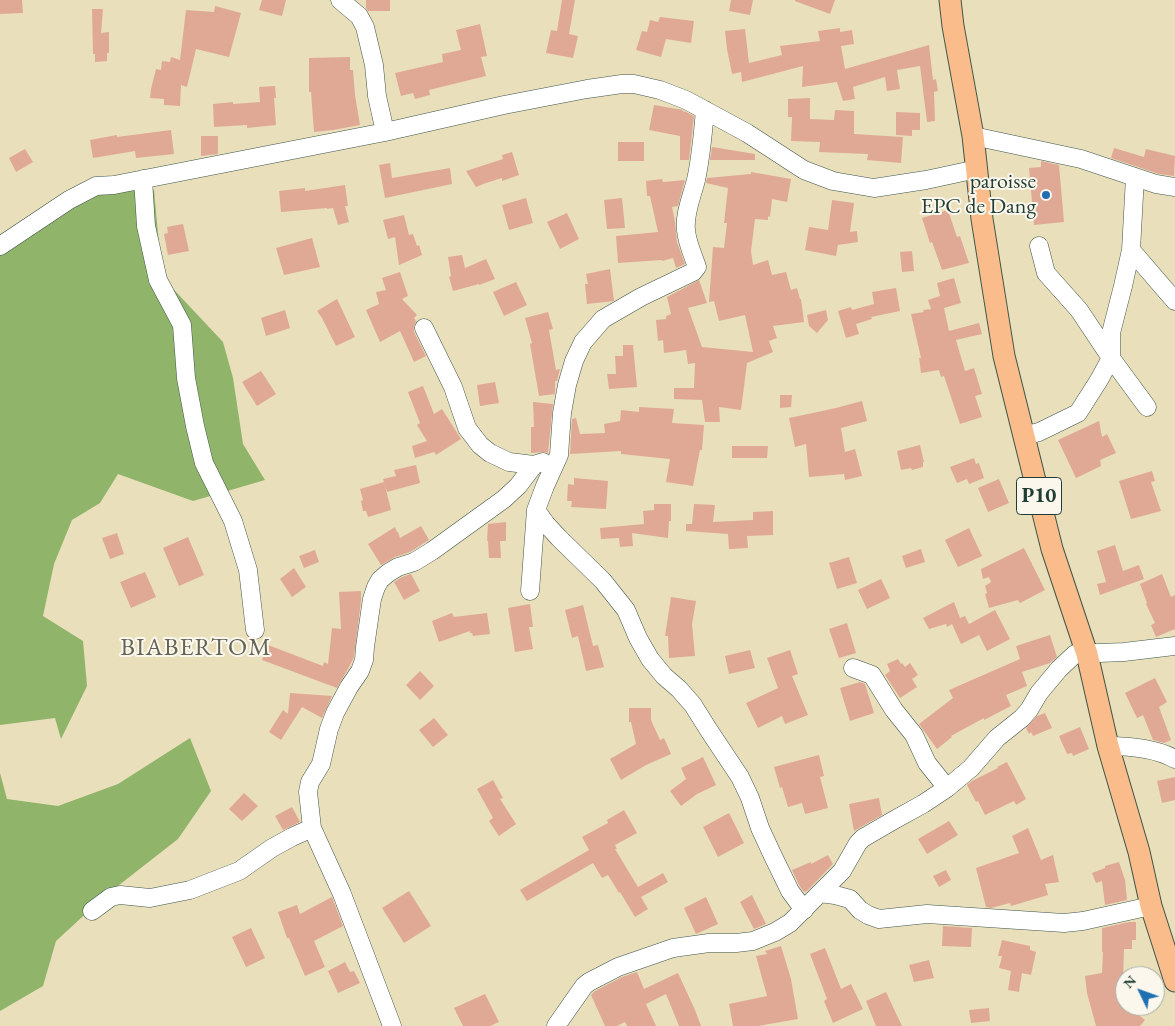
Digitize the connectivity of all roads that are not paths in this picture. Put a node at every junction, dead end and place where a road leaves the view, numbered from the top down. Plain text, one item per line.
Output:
1 (340, 0) edge
2 (950, 0) edge
3 (705, 110) junction
4 (385, 132) junction
5 (973, 136) junction
6 (977, 170) junction
7 (143, 178) junction
8 (1135, 178) junction
9 (1175, 187) edge
10 (0, 246) edge
11 (1039, 246) dead end
12 (1131, 250) junction
13 (1175, 301) edge
14 (424, 328) dead end
15 (1111, 358) junction
16 (1147, 407) dead end
17 (1024, 436) junction
18 (559, 455) junction
19 (534, 465) junction
20 (536, 510) junction
21 (530, 591) dead end
22 (255, 630) dead end
23 (1175, 646) edge
24 (1087, 654) junction
25 (853, 668) dead end
26 (1108, 746) junction
27 (1175, 759) edge
28 (947, 788) junction
29 (312, 828) junction
30 (842, 870) junction
31 (820, 894) junction
32 (850, 899) junction
33 (1151, 906) junction
34 (804, 910) junction
35 (92, 911) dead end
36 (1175, 981) edge
37 (392, 1026) edge
38 (556, 1026) edge

1 - 4 street
2 - 5 main road, P10
3 - 4 street
3 - 6 street
3 - 18 street
4 - 7 street
5 - 6 main road, P10
5 - 8 street
6 - 17 main road, P10
7 - 10 street
7 - 22 street
8 - 9 street
8 - 12 street
11 - 15 street
12 - 13 street
12 - 15 street
14 - 19 street
15 - 16 street
15 - 17 street
17 - 24 main road, P10
18 - 19 street
18 - 20 street
19 - 29 street
20 - 21 street
20 - 34 street
23 - 24 street
24 - 26 main road, P10
24 - 28 street
25 - 28 street
26 - 27 street
26 - 33 main road, P10
28 - 30 street
29 - 35 street
29 - 37 street
30 - 31 street
30 - 32 street
31 - 32 street
31 - 34 street
32 - 33 street
33 - 36 main road, P10
34 - 38 street

